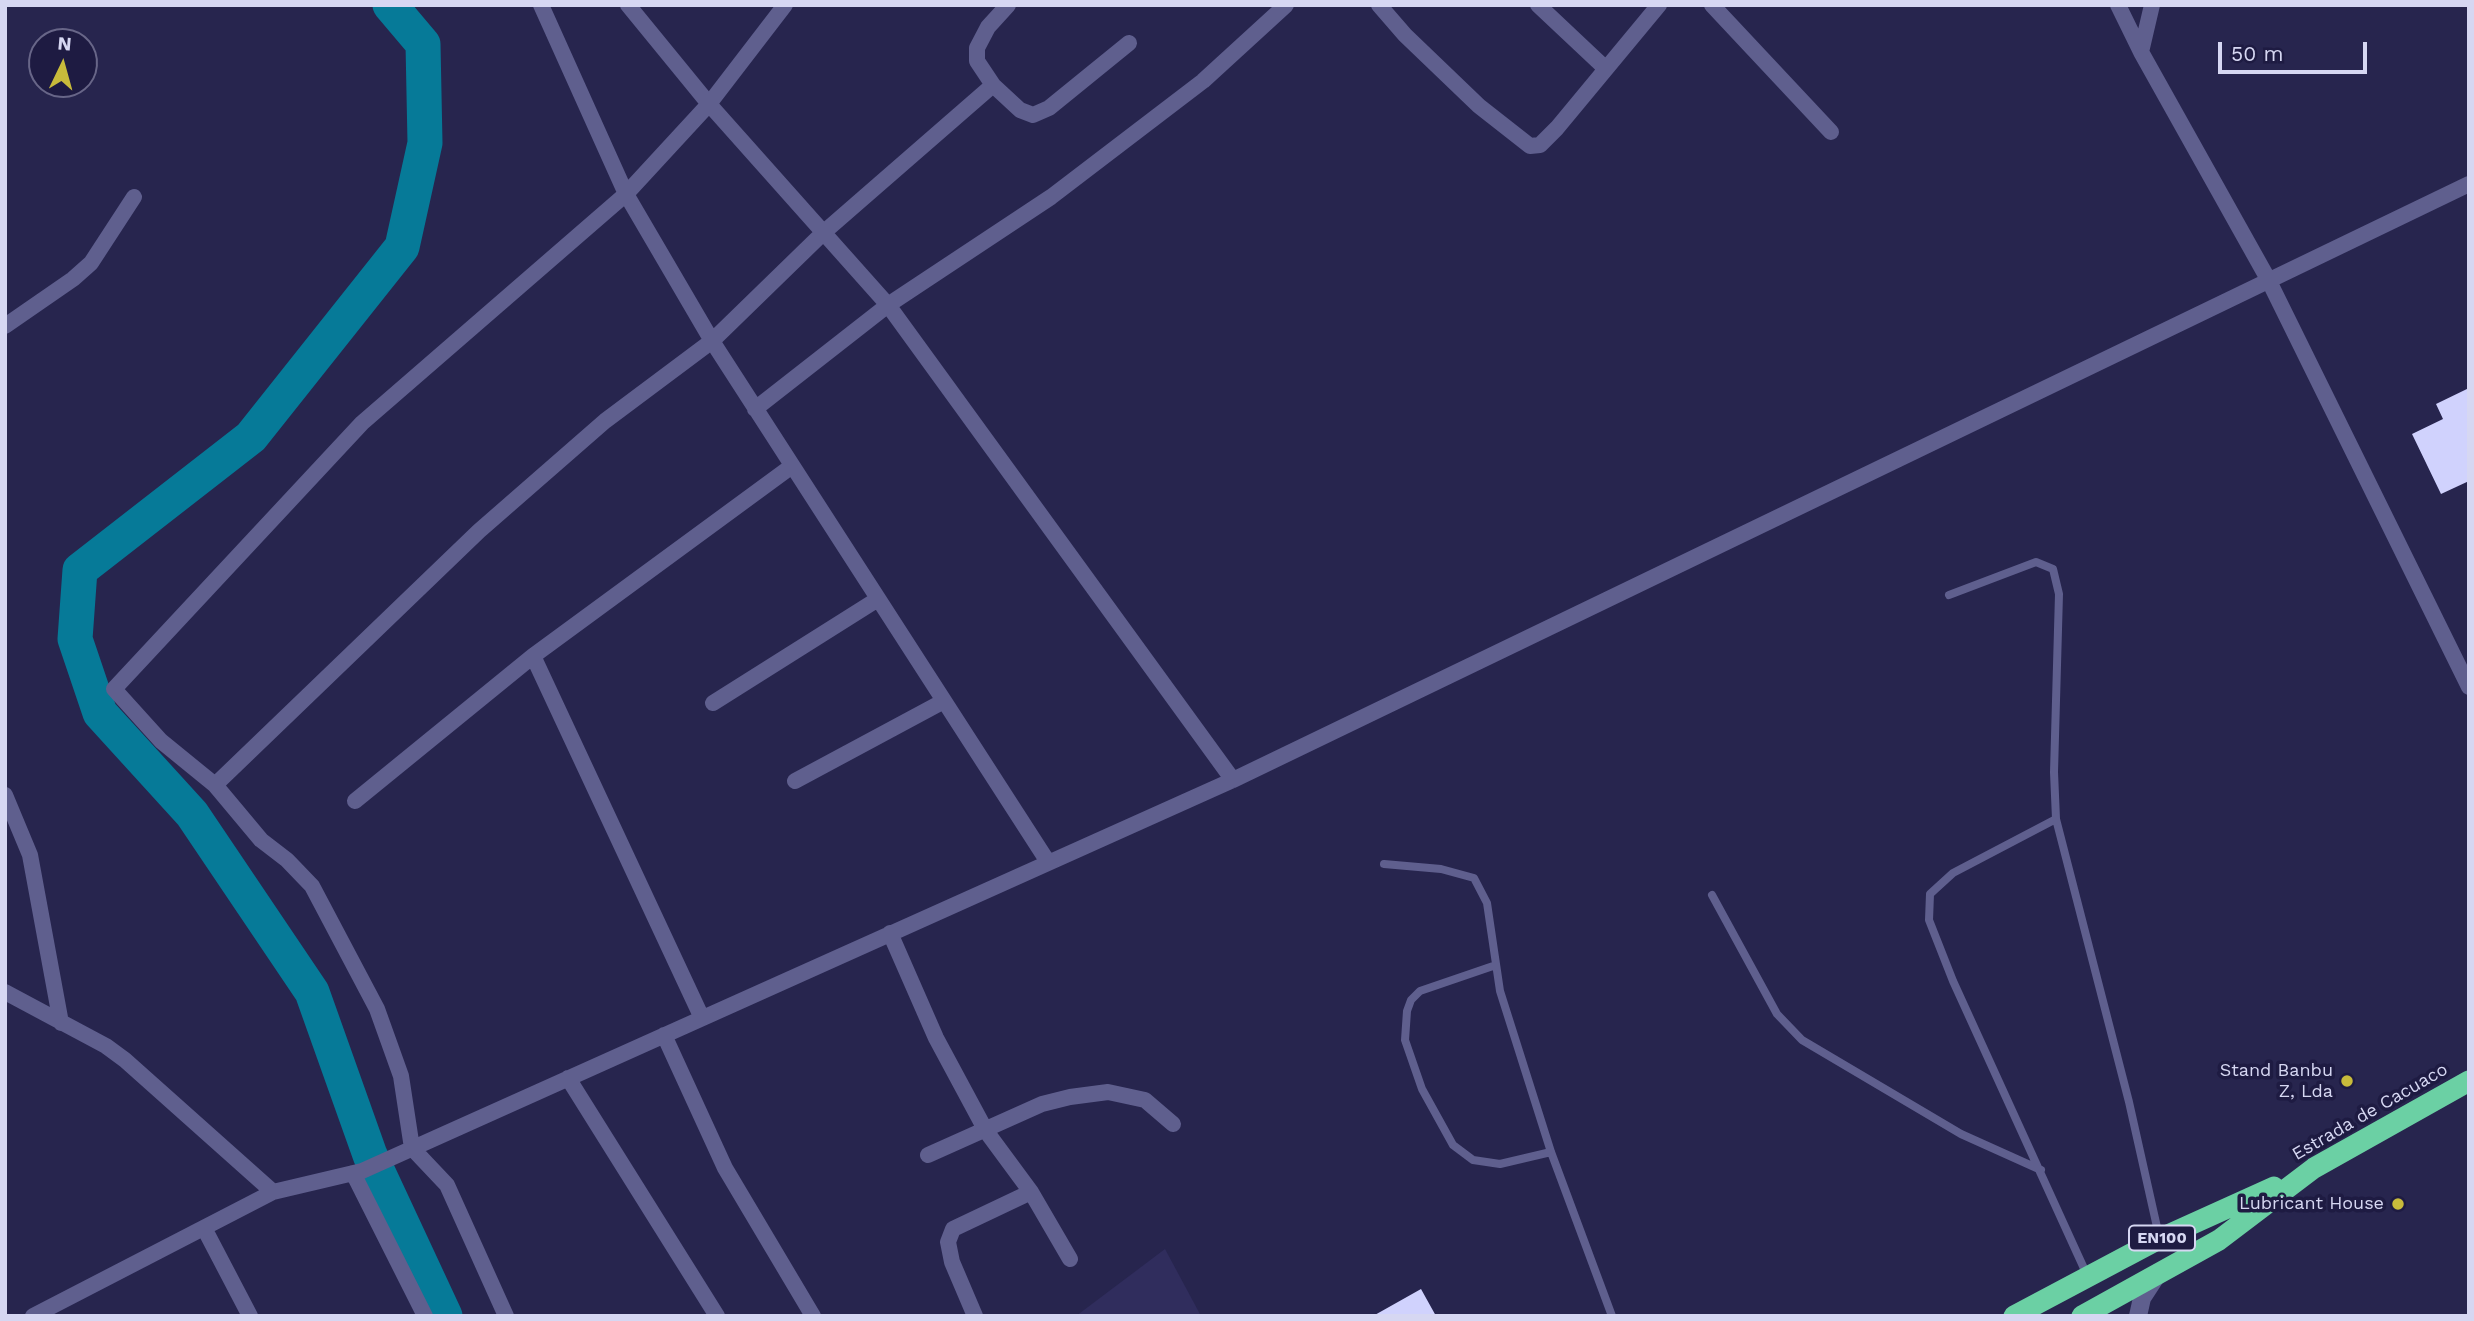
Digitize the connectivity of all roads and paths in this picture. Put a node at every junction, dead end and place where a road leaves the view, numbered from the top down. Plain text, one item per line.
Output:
1 (628, 5) edge
2 (785, 5) edge
3 (1008, 5) edge
4 (1286, 5) edge
5 (1379, 5) edge
6 (1538, 5) edge
7 (1659, 5) edge
8 (1712, 5) edge
9 (2118, 5) edge
10 (2152, 5) edge
11 (544, 6) edge
12 (1129, 43) dead end
13 (2141, 52) junction
14 (1605, 68) junction
15 (993, 85) junction
16 (709, 104) junction
17 (1832, 132) dead end
18 (2469, 184) edge
19 (626, 194) junction
20 (134, 197) dead end
21 (823, 233) junction
22 (2268, 279) junction
23 (888, 305) junction
24 (5, 326) edge
25 (712, 341) junction
26 (755, 409) junction
27 (792, 466) junction
28 (1950, 595) dead end
29 (878, 599) junction
30 (533, 656) junction
31 (2469, 687) edge
32 (944, 701) junction
33 (713, 703) dead end
34 (1233, 780) junction
35 (795, 781) dead end
36 (215, 785) junction
37 (5, 795) edge
38 (355, 801) dead end
39 (2056, 819) junction
40 (1048, 862) junction
41 (1384, 864) dead end
42 (1712, 895) dead end
43 (890, 933) junction
44 (1496, 965) junction
45 (8, 997) edge
46 (702, 1018) junction
47 (61, 1023) junction
48 (664, 1035) junction
49 (568, 1078) junction
50 (2469, 1081) edge
51 (1173, 1124) dead end
52 (986, 1131) junction
53 (412, 1148) junction
54 (1551, 1152) junction
55 (928, 1155) dead end
56 (2314, 1168) junction
57 (2041, 1170) junction
58 (357, 1172) junction
59 (273, 1192) junction
60 (1031, 1192) junction
61 (204, 1228) junction
62 (2159, 1239) junction
63 (1069, 1259) dead end
64 (2157, 1275) junction
65 (2088, 1277) junction
66 (33, 1316) edge
67 (250, 1316) edge
68 (425, 1316) edge
69 (506, 1316) edge
70 (717, 1316) edge
71 (813, 1316) edge
72 (975, 1316) edge
73 (1612, 1316) edge
74 (2014, 1316) edge
75 (2082, 1316) edge
76 (2138, 1316) edge

1 - 16 street
2 - 16 street
3 - 15 street
4 - 23 street
5 - 14 street
6 - 14 street
7 - 14 street
8 - 17 street
9 - 13 street
10 - 13 street
11 - 19 street
12 - 15 street
13 - 22 street
15 - 21 street
16 - 19 street
16 - 21 street
18 - 22 street
19 - 25 street
19 - 36 street
20 - 24 street
21 - 23 street
21 - 25 street
22 - 31 street
22 - 34 street
23 - 26 street
23 - 34 street
25 - 26 street
25 - 36 street
26 - 27 street
27 - 29 street
27 - 30 street
28 - 39 lane
29 - 32 street
29 - 33 street
30 - 38 street
30 - 46 street
32 - 35 street
32 - 40 street
34 - 40 street
36 - 53 street
37 - 47 street
39 - 57 lane
39 - 62 lane
40 - 43 street
41 - 44 lane
42 - 57 lane
43 - 46 street
43 - 52 street
44 - 54 lane
44 - 54 lane
45 - 47 street
46 - 48 street
47 - 59 street
48 - 49 street
48 - 71 street
49 - 53 street
49 - 70 street
50 - 56 highway, Estrada de Cacuaco / EN100
51 - 52 street
52 - 55 street
52 - 60 street
53 - 58 street
53 - 69 street
54 - 73 lane
56 - 62 highway, EN100
56 - 64 highway, Estrada de Cacuaco / EN100
57 - 65 lane
58 - 59 street
58 - 68 street
59 - 61 street
60 - 63 street
60 - 72 street
61 - 66 street
61 - 67 street
62 - 65 highway, EN100
64 - 75 highway, Estrada de Cacuaco / EN100
64 - 76 street
65 - 74 highway, EN100

